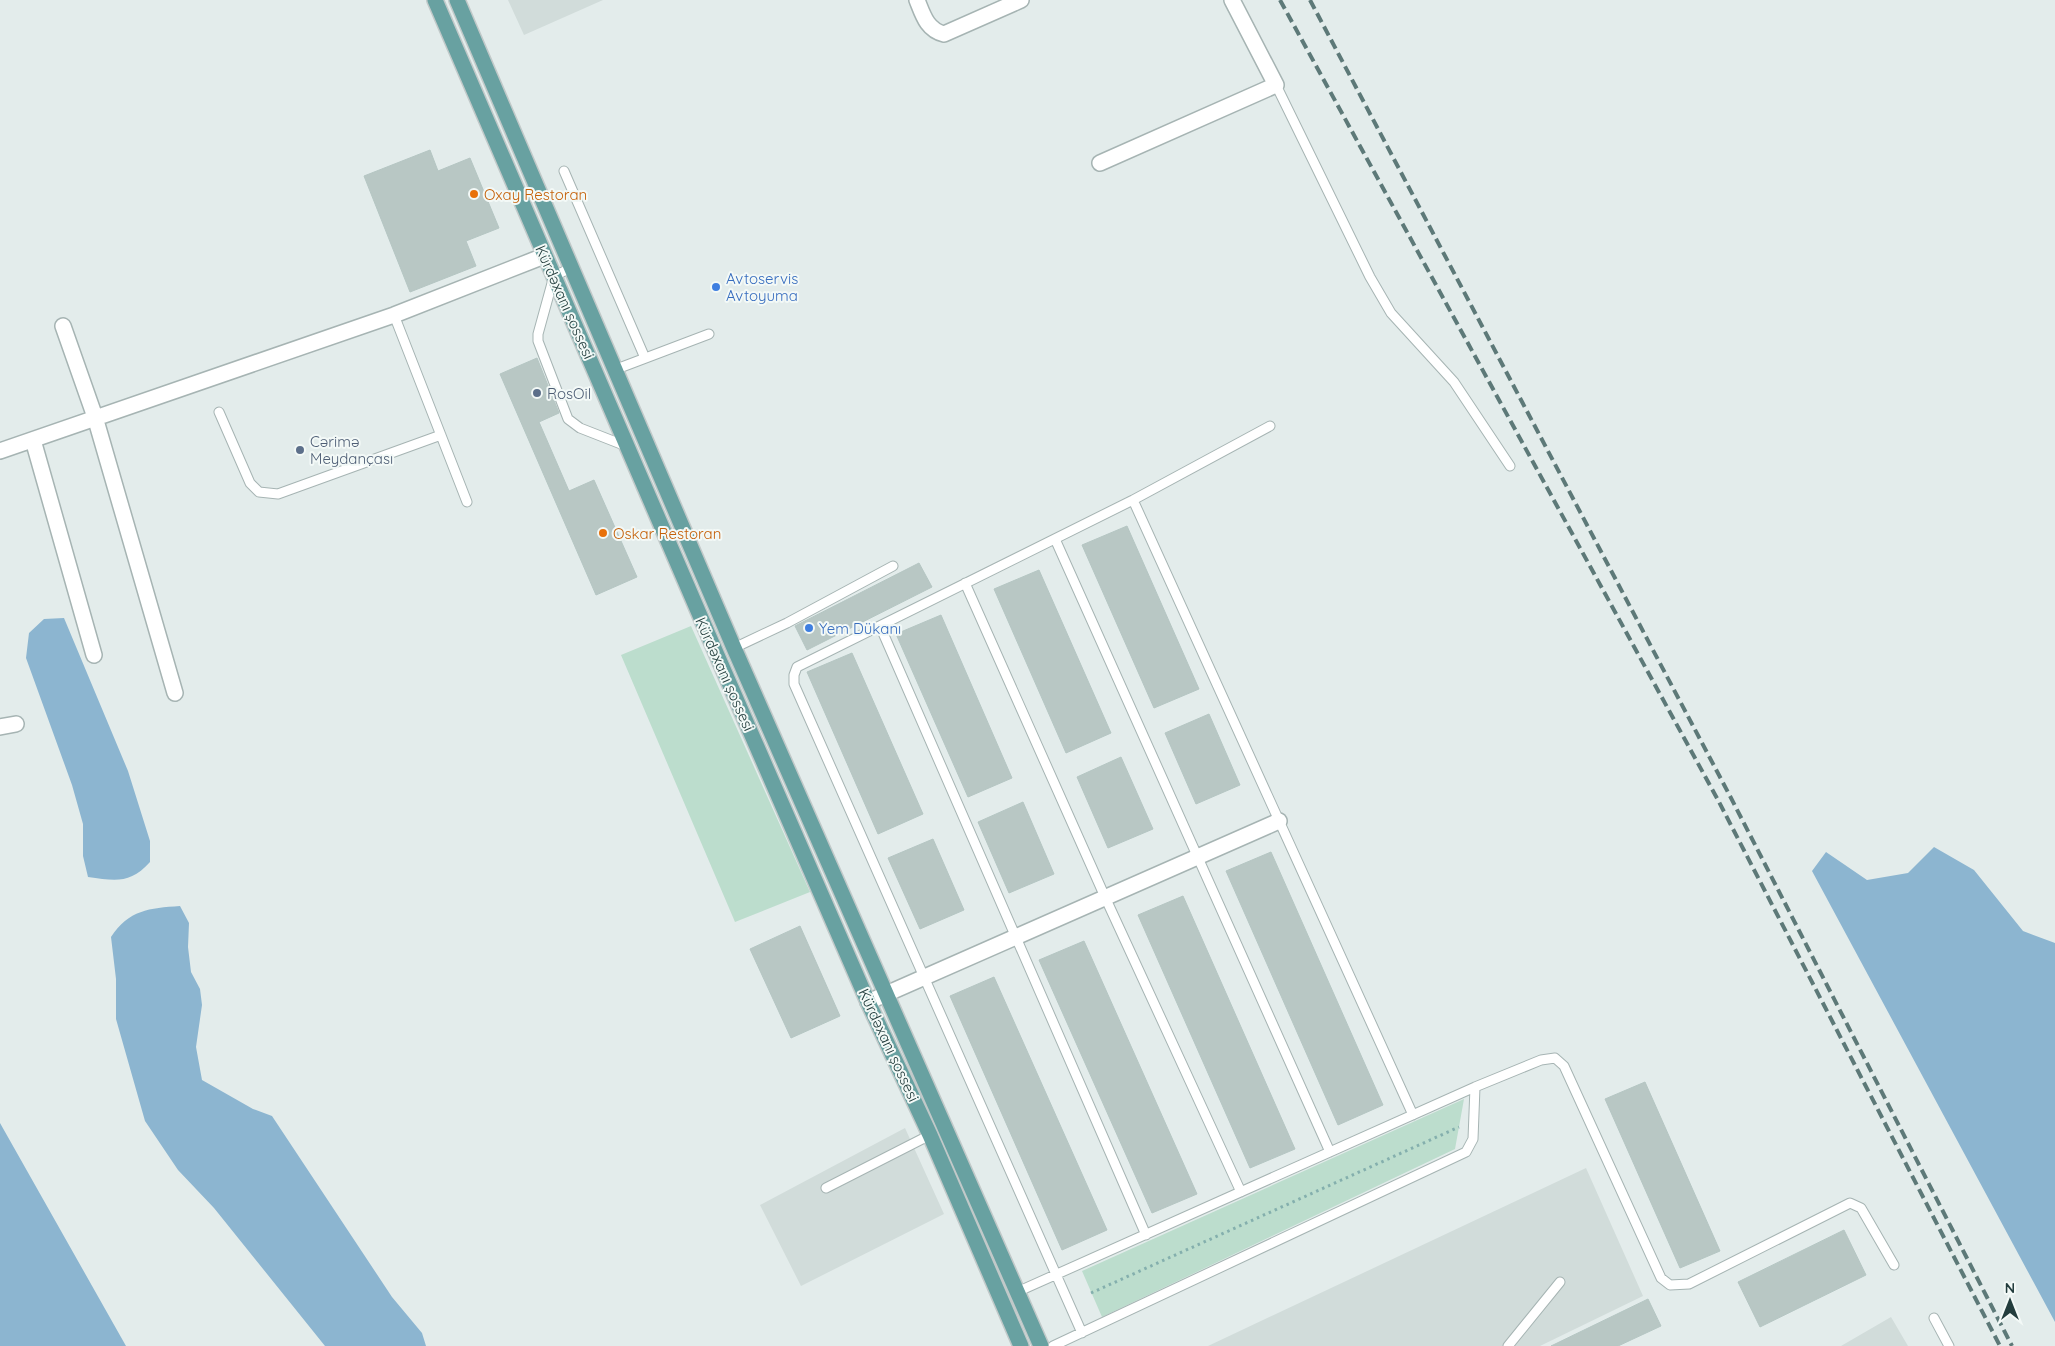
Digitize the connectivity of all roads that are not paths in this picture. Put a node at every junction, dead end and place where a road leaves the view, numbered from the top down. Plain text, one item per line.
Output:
1 (434, 0) edge
2 (457, 0) edge
3 (917, 0) edge
4 (1021, 0) edge
5 (1232, 0) edge
6 (1276, 84) junction
7 (1100, 163) dead end
8 (564, 171) dead end
9 (544, 256) junction
10 (571, 268) junction
11 (554, 276) junction
12 (394, 315) junction
13 (62, 326) dead end
14 (709, 334) dead end
15 (645, 358) junction
16 (614, 370) junction
17 (219, 412) dead end
18 (95, 417) junction
19 (1270, 426) dead end
20 (441, 435) junction
21 (33, 440) junction
22 (626, 446) junction
23 (0, 451) edge
24 (1510, 466) dead end
25 (1133, 500) junction
26 (467, 502) dead end
27 (1055, 539) junction
28 (893, 566) dead end
29 (965, 584) junction
30 (880, 626) junction
31 (734, 648) junction
32 (94, 655) dead end
33 (175, 693) dead end
34 (16, 724) dead end
35 (0, 726) edge
36 (1279, 821) junction
37 (1197, 856) junction
38 (1105, 897) junction
39 (1014, 937) junction
40 (924, 977) junction
41 (887, 994) junction
42 (868, 1002) junction
43 (1475, 1087) junction
44 (1413, 1115) junction
45 (930, 1135) junction
46 (1330, 1152) junction
47 (826, 1188) dead end
48 (1241, 1192) junction
49 (1146, 1235) junction
50 (1894, 1265) dead end
51 (1057, 1276) junction
52 (1560, 1282) dead end
53 (1017, 1292) junction
54 (1934, 1318) dead end
55 (1082, 1333) junction
56 (1021, 1346) edge
57 (1041, 1346) edge
58 (1053, 1346) edge
59 (1508, 1346) edge
60 (1949, 1346) edge

1 - 9 main road, Kürdəxanı şossesi
2 - 10 main road, Kürdəxanı şossesi
3 - 4 street
5 - 6 street
6 - 7 street
6 - 24 lane
8 - 15 lane
9 - 11 main road, Kürdəxanı şossesi
9 - 12 street
10 - 11 lane
10 - 16 main road, Kürdəxanı şossesi
11 - 22 main road, Kürdəxanı şossesi
11 - 22 lane
12 - 18 street
12 - 20 lane
13 - 18 street
14 - 15 lane
15 - 16 lane
16 - 31 main road, Kürdəxanı şossesi
17 - 20 lane
18 - 21 street
18 - 33 street
19 - 25 lane
20 - 26 lane
21 - 23 street
21 - 32 street
22 - 42 main road, Kürdəxanı şossesi
25 - 27 lane
25 - 36 lane
27 - 29 lane
27 - 37 lane
28 - 31 lane
29 - 30 lane
29 - 38 lane
30 - 39 lane
30 - 40 lane
31 - 41 main road, Kürdəxanı şossesi
34 - 35 street
36 - 37 street
36 - 44 lane
37 - 38 street
37 - 46 lane
38 - 39 street
38 - 48 lane
39 - 40 street
39 - 49 lane
40 - 41 street
40 - 51 lane
41 - 42 street
41 - 53 main road, Kürdəxanı şossesi
42 - 45 main road, Kürdəxanı şossesi
43 - 44 lane
43 - 50 lane
43 - 55 lane
44 - 46 lane
45 - 47 lane
45 - 56 main road, Kürdəxanı şossesi
46 - 48 lane
48 - 49 lane
49 - 51 lane
51 - 53 lane
51 - 55 lane
52 - 59 lane
53 - 57 main road, Kürdəxanı şossesi
54 - 60 lane
55 - 58 lane

